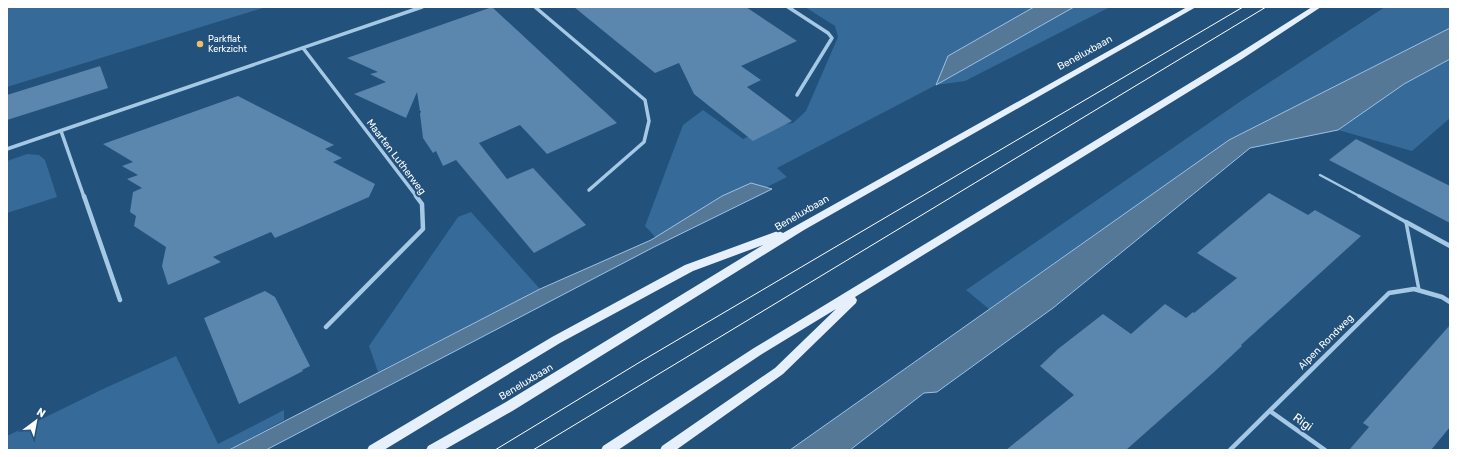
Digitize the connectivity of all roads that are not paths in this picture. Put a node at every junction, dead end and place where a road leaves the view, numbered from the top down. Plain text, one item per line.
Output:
1 (422, 7) edge
2 (536, 7) edge
3 (788, 7) edge
4 (1192, 7) edge
5 (1317, 7) edge
6 (303, 48) junction
7 (797, 95) dead end
8 (61, 131) junction
9 (7, 149) edge
10 (1320, 175) dead end
11 (589, 190) dead end
12 (1406, 222) junction
13 (800, 227) junction
14 (1450, 246) edge
15 (865, 287) junction
16 (1419, 290) junction
17 (120, 300) dead end
18 (1450, 302) edge
19 (326, 327) dead end
20 (1270, 411) junction
21 (373, 450) edge
22 (432, 450) edge
23 (607, 450) edge
24 (666, 450) edge
25 (1230, 450) edge
26 (1325, 450) edge

1 - 6 street
2 - 11 street
3 - 7 street
4 - 13 main road, Beneluxbaan
5 - 15 main road
6 - 8 street
6 - 19 street, Maarten Lutherweg
8 - 9 street
8 - 17 street
10 - 12 lane
12 - 14 street
12 - 16 lane
13 - 21 main road
13 - 22 main road, Beneluxbaan
15 - 23 main road
15 - 24 main road
16 - 18 street, Alpen Rondweg
16 - 20 street, Alpen Rondweg
20 - 25 street, Alpen Rondweg
20 - 26 street, Rigi

